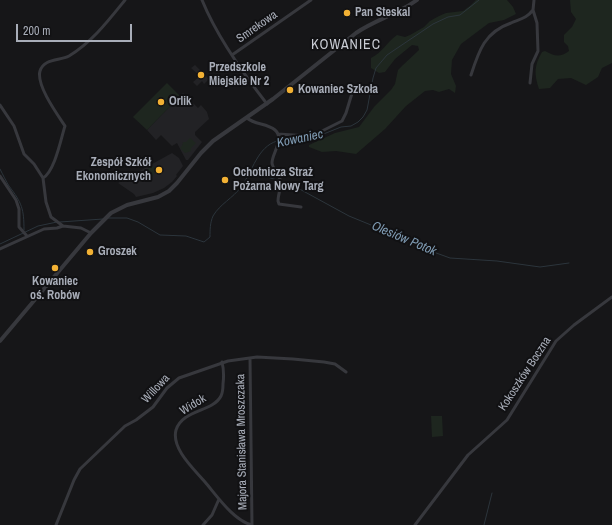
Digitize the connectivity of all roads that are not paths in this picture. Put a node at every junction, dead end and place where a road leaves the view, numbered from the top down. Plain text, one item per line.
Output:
1 (125, 0) edge
2 (202, 0) edge
3 (311, 0) edge
4 (417, 0) edge
5 (534, 0) edge
6 (533, 10) junction
7 (232, 55) junction
8 (471, 75) dead end
9 (530, 83) dead end
10 (353, 90) dead end
11 (267, 104) junction
12 (0, 105) edge
13 (247, 118) junction
14 (278, 136) junction
15 (0, 176) edge
16 (43, 178) junction
17 (301, 207) dead end
18 (61, 225) junction
19 (91, 233) junction
20 (27, 236) junction
21 (0, 248) edge
22 (612, 297) edge
23 (0, 341) edge
24 (250, 358) junction
25 (222, 362) junction
26 (346, 372) dead end
27 (219, 499) junction
28 (56, 525) edge
29 (203, 525) edge
30 (252, 525) edge
31 (415, 525) edge

1 - 16 street
2 - 7 street
3 - 7 street, Smrekowa
4 - 11 street
5 - 6 street
6 - 8 street
6 - 9 street
7 - 11 street
10 - 14 street
11 - 13 street
12 - 16 street
13 - 14 street
13 - 19 street
14 - 17 street
15 - 20 street
16 - 18 street
18 - 19 street
18 - 20 street
19 - 23 street
20 - 21 street
22 - 31 street, Kokoszków Boczna
24 - 25 street, Willowa
24 - 26 street, Willowa
24 - 30 street, Majora Stanisława Mroszczaka
25 - 27 street, Widok
25 - 28 street, Willowa
27 - 29 street
27 - 30 street, Widok

